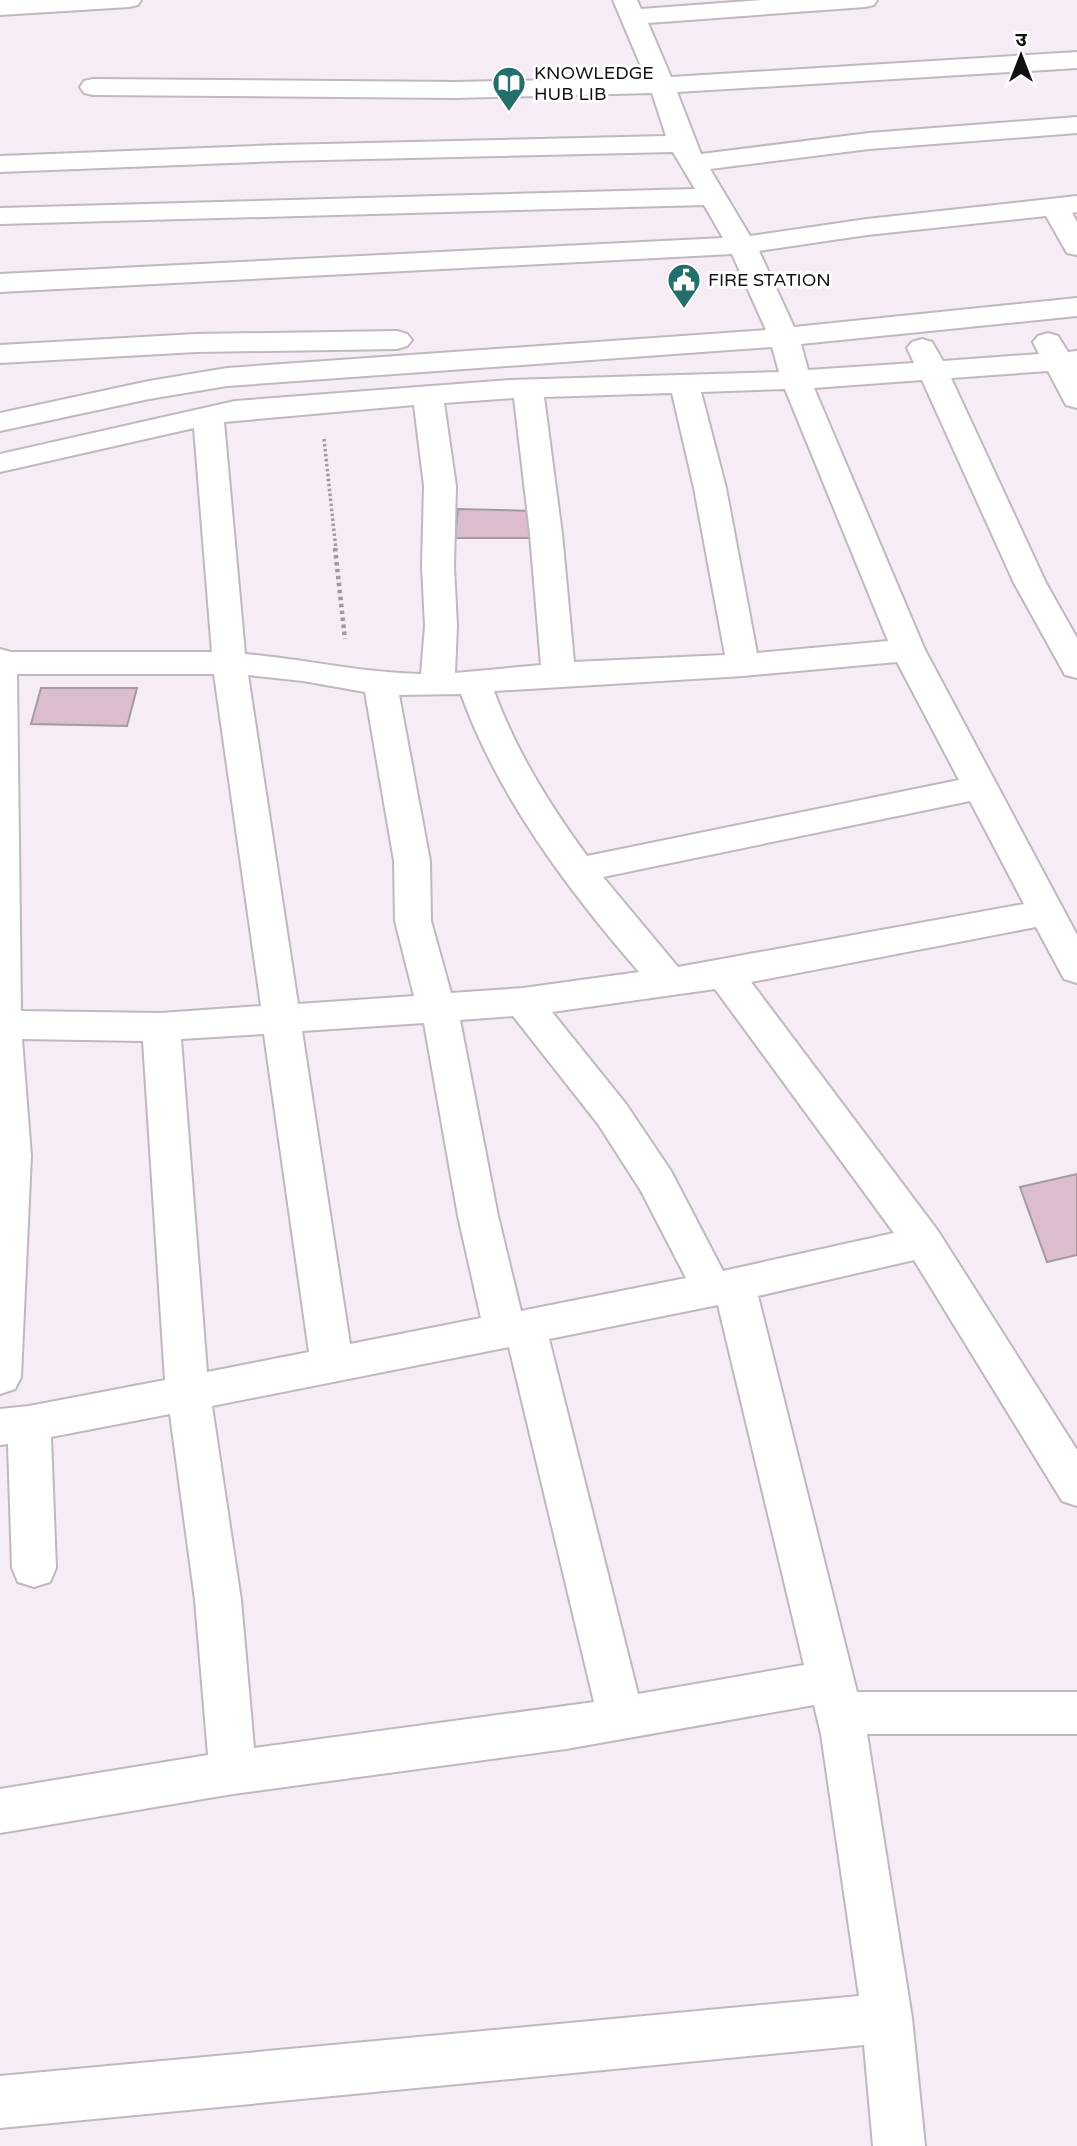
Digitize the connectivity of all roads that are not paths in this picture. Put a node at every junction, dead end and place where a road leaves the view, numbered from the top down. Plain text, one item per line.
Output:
1 (129, 0) edge
2 (865, 0) edge
3 (0, 7) edge
4 (629, 8) edge
5 (1077, 60) edge
6 (662, 85) junction
7 (93, 87) dead end
8 (1075, 128) edge
9 (688, 153) junction
10 (0, 164) edge
11 (714, 197) junction
12 (1065, 205) edge
13 (0, 216) edge
14 (743, 245) junction
15 (1077, 247) edge
16 (0, 283) edge
17 (1077, 307) edge
18 (1034, 312) junction
19 (911, 323) junction
20 (784, 337) junction
21 (0, 354) edge
22 (428, 360) junction
23 (1067, 361) edge
24 (932, 370) junction
25 (796, 380) junction
26 (684, 383) junction
27 (528, 389) junction
28 (428, 396) junction
29 (1077, 399) edge
30 (208, 414) junction
31 (0, 422) edge
32 (0, 463) edge
33 (908, 650) junction
34 (0, 662) edge
35 (229, 663) junction
36 (743, 665) junction
37 (1077, 667) edge
38 (558, 674) junction
39 (474, 682) junction
40 (380, 684) junction
41 (437, 685) junction
42 (980, 787) junction
43 (578, 870) junction
44 (1, 885) edge
45 (1047, 912) junction
46 (1077, 970) edge
47 (724, 974) junction
48 (670, 983) junction
49 (523, 1002) junction
50 (438, 1009) junction
51 (280, 1019) junction
52 (2, 1026) junction
53 (161, 1027) junction
54 (924, 1242) junction
55 (725, 1286) junction
56 (515, 1329) junction
57 (332, 1364) junction
58 (0, 1377) edge
59 (188, 1393) junction
60 (15, 1426) edge
61 (1077, 1488) edge
62 (34, 1568) dead end
63 (836, 1697) junction
64 (1077, 1713) edge
65 (621, 1718) junction
66 (233, 1772) junction
67 (0, 1811) edge
68 (887, 2018) junction
69 (0, 2102) edge
70 (899, 2146) edge

1 - 3 street
2 - 4 street
4 - 6 street
5 - 6 street
6 - 7 street
6 - 9 street
8 - 9 street
9 - 10 street
9 - 11 street
11 - 13 street
11 - 14 street
12 - 14 street
12 - 15 street
14 - 16 street
14 - 20 street
17 - 18 street
18 - 19 street
18 - 23 street
19 - 20 street
19 - 24 street
20 - 22 street
20 - 25 street
21 - 22 street
22 - 31 street
23 - 24 street
23 - 29 street
24 - 25 street
24 - 37 street
25 - 26 street
25 - 33 street
26 - 27 street
26 - 36 street
27 - 28 street
27 - 38 street
28 - 30 street
28 - 41 street
30 - 32 street
30 - 35 street
33 - 36 street
33 - 42 street
34 - 35 street
34 - 44 street
35 - 40 street
35 - 51 street
36 - 38 street
38 - 39 street
39 - 41 street
39 - 43 street
40 - 41 street
40 - 50 street
42 - 43 street
42 - 45 street
43 - 48 street
44 - 52 street
45 - 46 street
45 - 47 street
47 - 48 street
47 - 54 street
48 - 49 street
49 - 50 street
49 - 55 street
50 - 51 street
50 - 56 street
51 - 53 street
51 - 57 street
52 - 53 street
52 - 58 street
53 - 59 street
54 - 55 street
54 - 61 street
55 - 56 street
55 - 63 street
56 - 57 street
56 - 65 street
57 - 59 street
59 - 60 street
59 - 66 street
60 - 62 street
63 - 64 street
63 - 65 street
63 - 68 street
65 - 66 street
66 - 67 street
68 - 69 street
68 - 70 street

